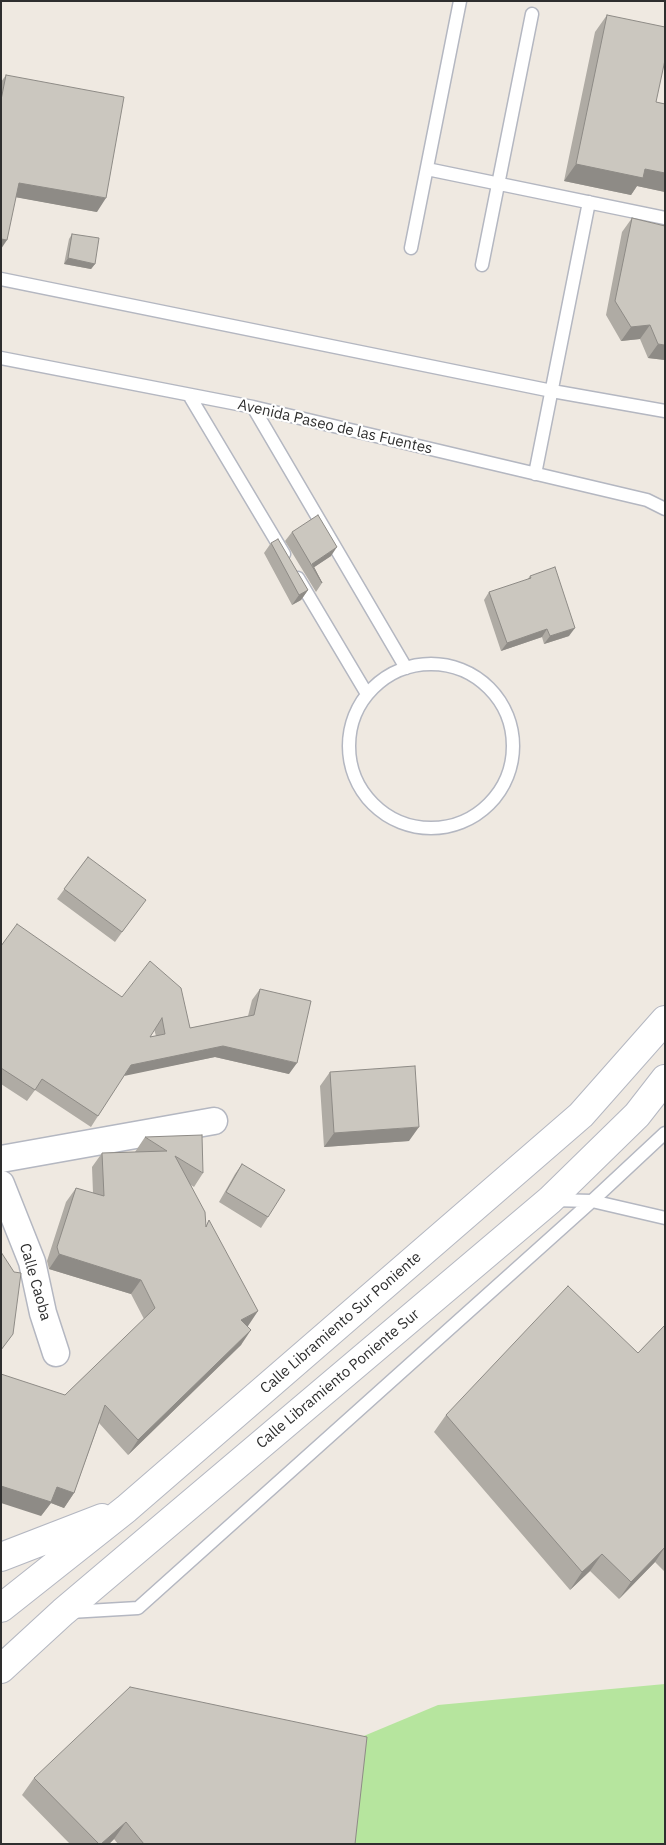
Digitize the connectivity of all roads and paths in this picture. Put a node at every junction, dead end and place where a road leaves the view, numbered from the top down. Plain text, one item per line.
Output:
1 (460, 1) edge
2 (532, 14) dead end
3 (427, 169) junction
4 (498, 183) junction
5 (589, 202) junction
6 (665, 218) edge
7 (412, 248) dead end
8 (482, 265) dead end
9 (1, 279) edge
10 (1, 358) edge
11 (552, 391) junction
12 (190, 395) junction
13 (253, 407) junction
14 (665, 411) edge
15 (535, 474) junction
16 (665, 508) edge
17 (406, 668) junction
18 (367, 694) junction
19 (665, 1020) edge
20 (665, 1079) edge
21 (214, 1121) dead end
22 (665, 1133) edge
23 (1, 1159) edge
24 (1, 1184) edge
25 (550, 1200) junction
26 (592, 1201) junction
27 (665, 1218) edge
28 (56, 1354) dead end
29 (126, 1509) junction
30 (1, 1557) edge
31 (1, 1608) edge
32 (63, 1612) junction
33 (1, 1669) edge

1 - 3 lane
2 - 4 lane
3 - 4 lane
3 - 7 lane
4 - 5 lane
4 - 8 lane
5 - 6 lane
5 - 11 lane
9 - 11 lane
10 - 12 lane, Avenida Paseo de las Fuentes
11 - 14 lane
11 - 15 lane
12 - 13 lane, Avenida Paseo de las Fuentes
12 - 18 lane
13 - 15 lane, Avenida Paseo de las Fuentes
13 - 17 lane
15 - 16 lane, Avenida Paseo de las Fuentes
17 - 18 lane
17 - 18 lane
19 - 29 main road, Calle Libramiento Sur Poniente
20 - 25 main road, Calle Libramiento Poniente Sur
21 - 23 street
22 - 26 lane
24 - 28 street, Calle Caoba
25 - 26 lane
25 - 32 main road, Calle Libramiento Poniente Sur
26 - 27 lane
26 - 32 lane
29 - 30 main road
29 - 31 main road, Calle Libramiento Sur Poniente
32 - 33 main road, Calle Libramiento Poniente Sur

